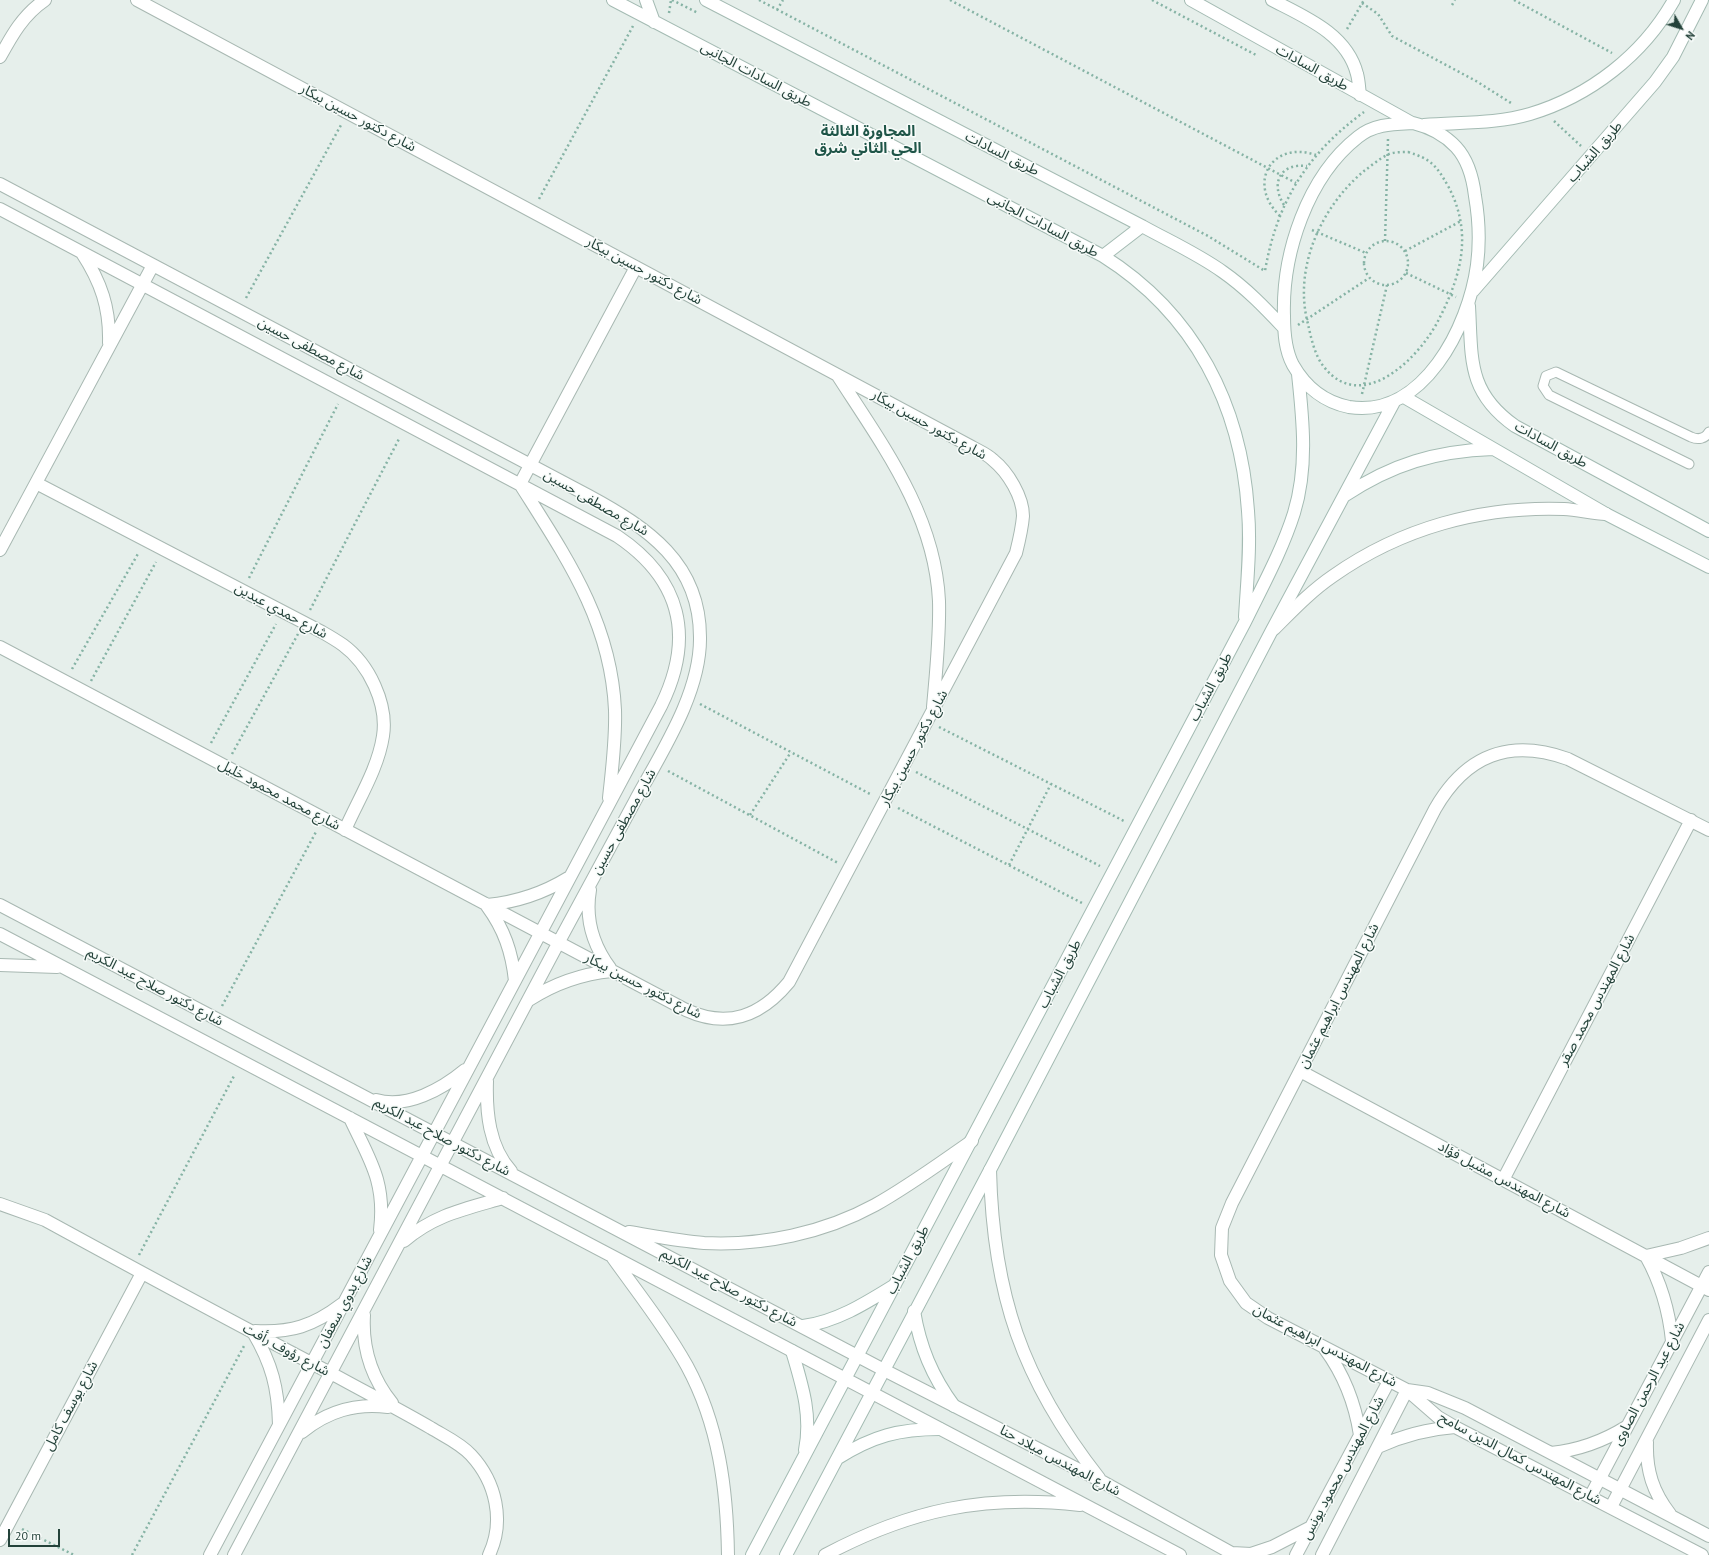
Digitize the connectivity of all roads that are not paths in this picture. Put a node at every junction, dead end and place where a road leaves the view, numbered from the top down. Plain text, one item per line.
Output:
1 (44, 0) edge
2 (137, 0) edge
3 (613, 0) edge
4 (646, 0) edge
5 (706, 0) edge
6 (1191, 0) edge
7 (1272, 0) edge
8 (1674, 0) edge
9 (1704, 2) edge
10 (654, 22) junction
11 (0, 57) edge
12 (1360, 95) junction
13 (1417, 124) junction
14 (0, 175) edge
15 (0, 184) edge
16 (11, 190) junction
17 (0, 209) edge
18 (1142, 226) junction
19 (82, 252) junction
20 (1103, 256) junction
21 (153, 265) junction
22 (636, 267) junction
23 (142, 284) junction
24 (1470, 297) junction
25 (1284, 331) junction
26 (109, 347) junction
27 (837, 374) junction
28 (1298, 374) junction
29 (1399, 400) junction
30 (1709, 432) edge
31 (1493, 449) junction
32 (1689, 464) dead end
33 (531, 465) junction
34 (36, 483) junction
35 (520, 484) junction
36 (1343, 497) junction
37 (1606, 514) junction
38 (1709, 531) edge
39 (0, 550) edge
40 (1709, 567) edge
41 (1245, 622) junction
42 (1270, 632) junction
43 (0, 647) edge
44 (930, 717) junction
45 (608, 805) junction
46 (1691, 820) junction
47 (345, 830) junction
48 (1709, 830) edge
49 (569, 878) junction
50 (591, 882) junction
51 (0, 905) edge
52 (487, 905) junction
53 (540, 933) junction
54 (0, 934) edge
55 (559, 942) junction
56 (0, 965) edge
57 (62, 967) junction
58 (612, 971) junction
59 (515, 981) junction
60 (528, 1001) junction
61 (469, 1067) junction
62 (1300, 1071) junction
63 (487, 1078) junction
64 (362, 1095) junction
65 (350, 1118) junction
66 (434, 1134) junction
67 (972, 1141) junction
68 (453, 1143) junction
69 (423, 1156) junction
70 (441, 1166) junction
71 (990, 1170) junction
72 (515, 1176) junction
73 (1503, 1180) junction
74 (503, 1198) junction
75 (0, 1204) edge
76 (618, 1230) junction
77 (379, 1237) junction
78 (1709, 1238) edge
79 (398, 1246) junction
80 (611, 1255) junction
81 (1646, 1256) junction
82 (137, 1270) junction
83 (1709, 1272) edge
84 (895, 1285) junction
85 (1705, 1288) edge
86 (345, 1301) junction
87 (364, 1310) junction
88 (914, 1311) junction
89 (1709, 1320) edge
90 (803, 1326) junction
91 (252, 1331) junction
92 (1672, 1341) junction
93 (1323, 1346) junction
94 (792, 1351) junction
95 (858, 1356) junction
96 (312, 1364) junction
97 (884, 1370) junction
98 (330, 1374) junction
99 (846, 1379) junction
100 (1389, 1381) junction
101 (1407, 1390) junction
102 (871, 1393) junction
103 (954, 1406) junction
104 (395, 1408) junction
105 (279, 1426) junction
106 (1627, 1426) junction
107 (1455, 1427) junction
108 (940, 1429) junction
109 (298, 1435) junction
110 (1360, 1435) junction
111 (1647, 1438) junction
112 (1378, 1447) junction
113 (1551, 1453) junction
114 (837, 1458) junction
115 (803, 1459) junction
116 (1599, 1479) junction
117 (1100, 1481) junction
118 (1620, 1490) junction
119 (1590, 1496) junction
120 (1087, 1506) junction
121 (1611, 1507) junction
122 (1672, 1516) junction
123 (1312, 1527) junction
124 (1709, 1536) edge
125 (1331, 1538) junction
126 (0, 1540) edge
127 (1233, 1554) edge
128 (210, 1555) edge
129 (234, 1555) edge
130 (488, 1555) edge
131 (728, 1555) edge
132 (752, 1555) edge
133 (786, 1555) edge
134 (825, 1555) edge
135 (1180, 1555) edge
136 (1296, 1555) edge
137 (1322, 1555) edge
138 (1334, 1555) edge
139 (1702, 1555) edge

1 - 11 street
2 - 22 street, شارع دكتور حسين بيكار
3 - 10 street, طريق السادات الجانبى
4 - 10 street
5 - 18 street, طريق السادات
6 - 12 street, طريق السادات
7 - 12 street
8 - 13 street
9 - 24 street, طريق الشباب
10 - 20 street, طريق السادات الجانبى
12 - 13 street, طريق السادات
13 - 24 street, طريق السادات
13 - 25 street
14 - 16 street
15 - 16 street, شارع مصطفى حسين
16 - 21 street, شارع مصطفى حسين
17 - 19 street, شارع مصطفى حسين
18 - 20 street
18 - 25 street, طريق السادات
19 - 23 street, شارع مصطفى حسين
19 - 26 street
20 - 41 street, طريق السادات الجانبى
21 - 23 street
21 - 33 street, شارع مصطفى حسين
22 - 27 street, شارع دكتور حسين بيكار
22 - 33 street
23 - 26 street
23 - 35 street, شارع مصطفى حسين
24 - 29 street
24 - 38 street, طريق السادات
25 - 28 street
26 - 34 street
27 - 44 street
27 - 44 street, شارع دكتور حسين بيكار
28 - 29 street
28 - 41 street, طريق الشباب
29 - 31 street
29 - 36 street, طريق الشباب
30 - 32 lane
31 - 36 street
31 - 37 street
33 - 35 street
33 - 50 street, شارع مصطفى حسين
34 - 39 street
34 - 47 street, شارع حمدي عبدين
35 - 45 street
35 - 45 street, شارع مصطفى حسين
36 - 42 street, طريق الشباب
37 - 40 street
37 - 42 street
41 - 67 street, طريق الشباب
42 - 71 street, طريق الشباب
43 - 47 street, شارع محمد محمود خليل
44 - 58 street, شارع دكتور حسين بيكار
45 - 49 street, شارع مصطفى حسين
46 - 48 street, شارع المهندس ابراهيم عثمان
46 - 62 street, شارع المهندس ابراهيم عثمان
46 - 73 street, شارع المهندس محمد صقر
47 - 52 street, شارع محمد محمود خليل
49 - 52 street
49 - 53 street, شارع مصطفى حسين
50 - 55 street, شارع مصطفى حسين
50 - 58 street
51 - 64 street, شارع دكتور صلاح عبد الكريم
52 - 53 street, شارع محمد محمود خليل
52 - 59 street
53 - 55 street, شارع محمد محمود خليل
53 - 59 street, شارع مصطفى حسين
54 - 57 street, شارع دكتور صلاح عبد الكريم
55 - 58 street, شارع دكتور حسين بيكار
55 - 60 street, شارع مصطفى حسين
56 - 57 street
57 - 65 street, شارع دكتور صلاح عبد الكريم
58 - 60 street
59 - 61 street, شارع مصطفى حسين
60 - 63 street, شارع مصطفى حسين
61 - 64 street
61 - 66 street, شارع مصطفى حسين
62 - 73 street, شارع المهندس مشيل فؤاد
62 - 93 street, شارع المهندس ابراهيم عثمان
63 - 68 street, شارع مصطفى حسين
63 - 72 street
64 - 66 street, شارع دكتور صلاح عبد الكريم
65 - 69 street, شارع دكتور صلاح عبد الكريم
65 - 77 street
66 - 68 street, شارع دكتور صلاح عبد الكريم
66 - 69 street, شارع بدوي سعفان
67 - 76 street
67 - 84 street, طريق الشباب
68 - 70 street, شارع بدوي سعفان
68 - 72 street, شارع دكتور صلاح عبد الكريم
69 - 70 street, شارع دكتور صلاح عبد الكريم
69 - 77 street, شارع بدوي سعفان
70 - 74 street, شارع دكتور صلاح عبد الكريم
70 - 79 street, شارع بدوي سعفان
71 - 88 street, طريق الشباب
71 - 117 street
72 - 76 street, شارع دكتور صلاح عبد الكريم
73 - 81 street, شارع المهندس مشيل فؤاد
74 - 79 street
74 - 80 street, شارع دكتور صلاح عبد الكريم
75 - 82 street, شارع رؤوف رأفت
76 - 90 street, شارع دكتور صلاح عبد الكريم
77 - 86 street, شارع بدوي سعفان
78 - 81 street
79 - 87 street, شارع بدوي سعفان
80 - 94 street, شارع دكتور صلاح عبد الكريم
80 - 131 street
81 - 85 street, شارع المهندس مشيل فؤاد
81 - 92 street
82 - 91 street, شارع رؤوف رأفت
82 - 126 street, شارع يوسف كامل
83 - 85 street, شارع عبد الرحمن الصاوى
84 - 90 street
84 - 95 street, طريق الشباب
85 - 92 street, شارع عبد الرحمن الصاوى
86 - 91 street
86 - 96 street, شارع بدوي سعفان
87 - 98 street, شارع بدوي سعفان
87 - 104 street
88 - 97 street, طريق الشباب
88 - 103 street
89 - 111 street, شارع عبد الرحمن الصاوى
90 - 95 street, شارع دكتور صلاح عبد الكريم
91 - 96 street, شارع رؤوف رأفت
91 - 105 street
92 - 106 street, شارع عبد الرحمن الصاوى
93 - 100 street, شارع المهندس ابراهيم عثمان
93 - 110 street
94 - 99 street, شارع دكتور صلاح عبد الكريم
94 - 115 street
95 - 97 street, شارع دكتور صلاح عبد الكريم
95 - 99 street, طريق الشباب
96 - 98 street, شارع رؤوف رأفت
96 - 105 street, شارع بدوي سعفان
97 - 102 street, طريق الشباب
97 - 103 street, شارع المهندس ميلاد حنا
98 - 104 street, شارع رؤوف رأفت
98 - 109 street, شارع بدوي سعفان
99 - 102 street, شارع دكتور صلاح عبد الكريم
99 - 115 street, طريق الشباب
100 - 101 street, شارع المهندس ابراهيم عثمان
100 - 110 street, شارع المهندس محمود يونس
101 - 107 street, شارع المهندس كمال الدين سامح
101 - 112 street, شارع المهندس محمود يونس
101 - 113 street, شارع المهندس كمال الدين سامح
102 - 108 street, شارع المهندس ميلاد حنا
102 - 114 street, طريق الشباب
103 - 117 street, شارع المهندس ميلاد حنا
104 - 109 street
104 - 130 street, شارع رؤوف رأفت
105 - 128 street, شارع بدوي سعفان
106 - 113 street
106 - 116 street, شارع عبد الرحمن الصاوى
107 - 112 street
107 - 119 street, شارع المهندس كمال الدين سامح
108 - 114 street
108 - 120 street, شارع المهندس ميلاد حنا
109 - 129 street, شارع بدوي سعفان
110 - 123 street, شارع المهندس محمود يونس
111 - 118 street, شارع عبد الرحمن الصاوى
111 - 122 street
112 - 125 street, شارع المهندس محمود يونس
113 - 116 street, شارع المهندس كمال الدين سامح
114 - 133 street, طريق الشباب
115 - 132 street, طريق الشباب
116 - 118 street, شارع المهندس كمال الدين سامح
116 - 119 street, شارع عبد الرحمن الصاوى
117 - 127 street, شارع المهندس ميلاد حنا
118 - 121 street, شارع عبد الرحمن الصاوى
118 - 122 street, شارع المهندس كمال الدين سامح
119 - 121 street, شارع المهندس كمال الدين سامح
120 - 134 street
120 - 135 street, شارع المهندس ميلاد حنا
121 - 139 street, شارع المهندس كمال الدين سامح
122 - 124 street, شارع المهندس كمال الدين سامح
123 - 127 street
123 - 136 street, شارع المهندس محمود يونس
125 - 137 street, شارع المهندس محمود يونس
125 - 138 street

